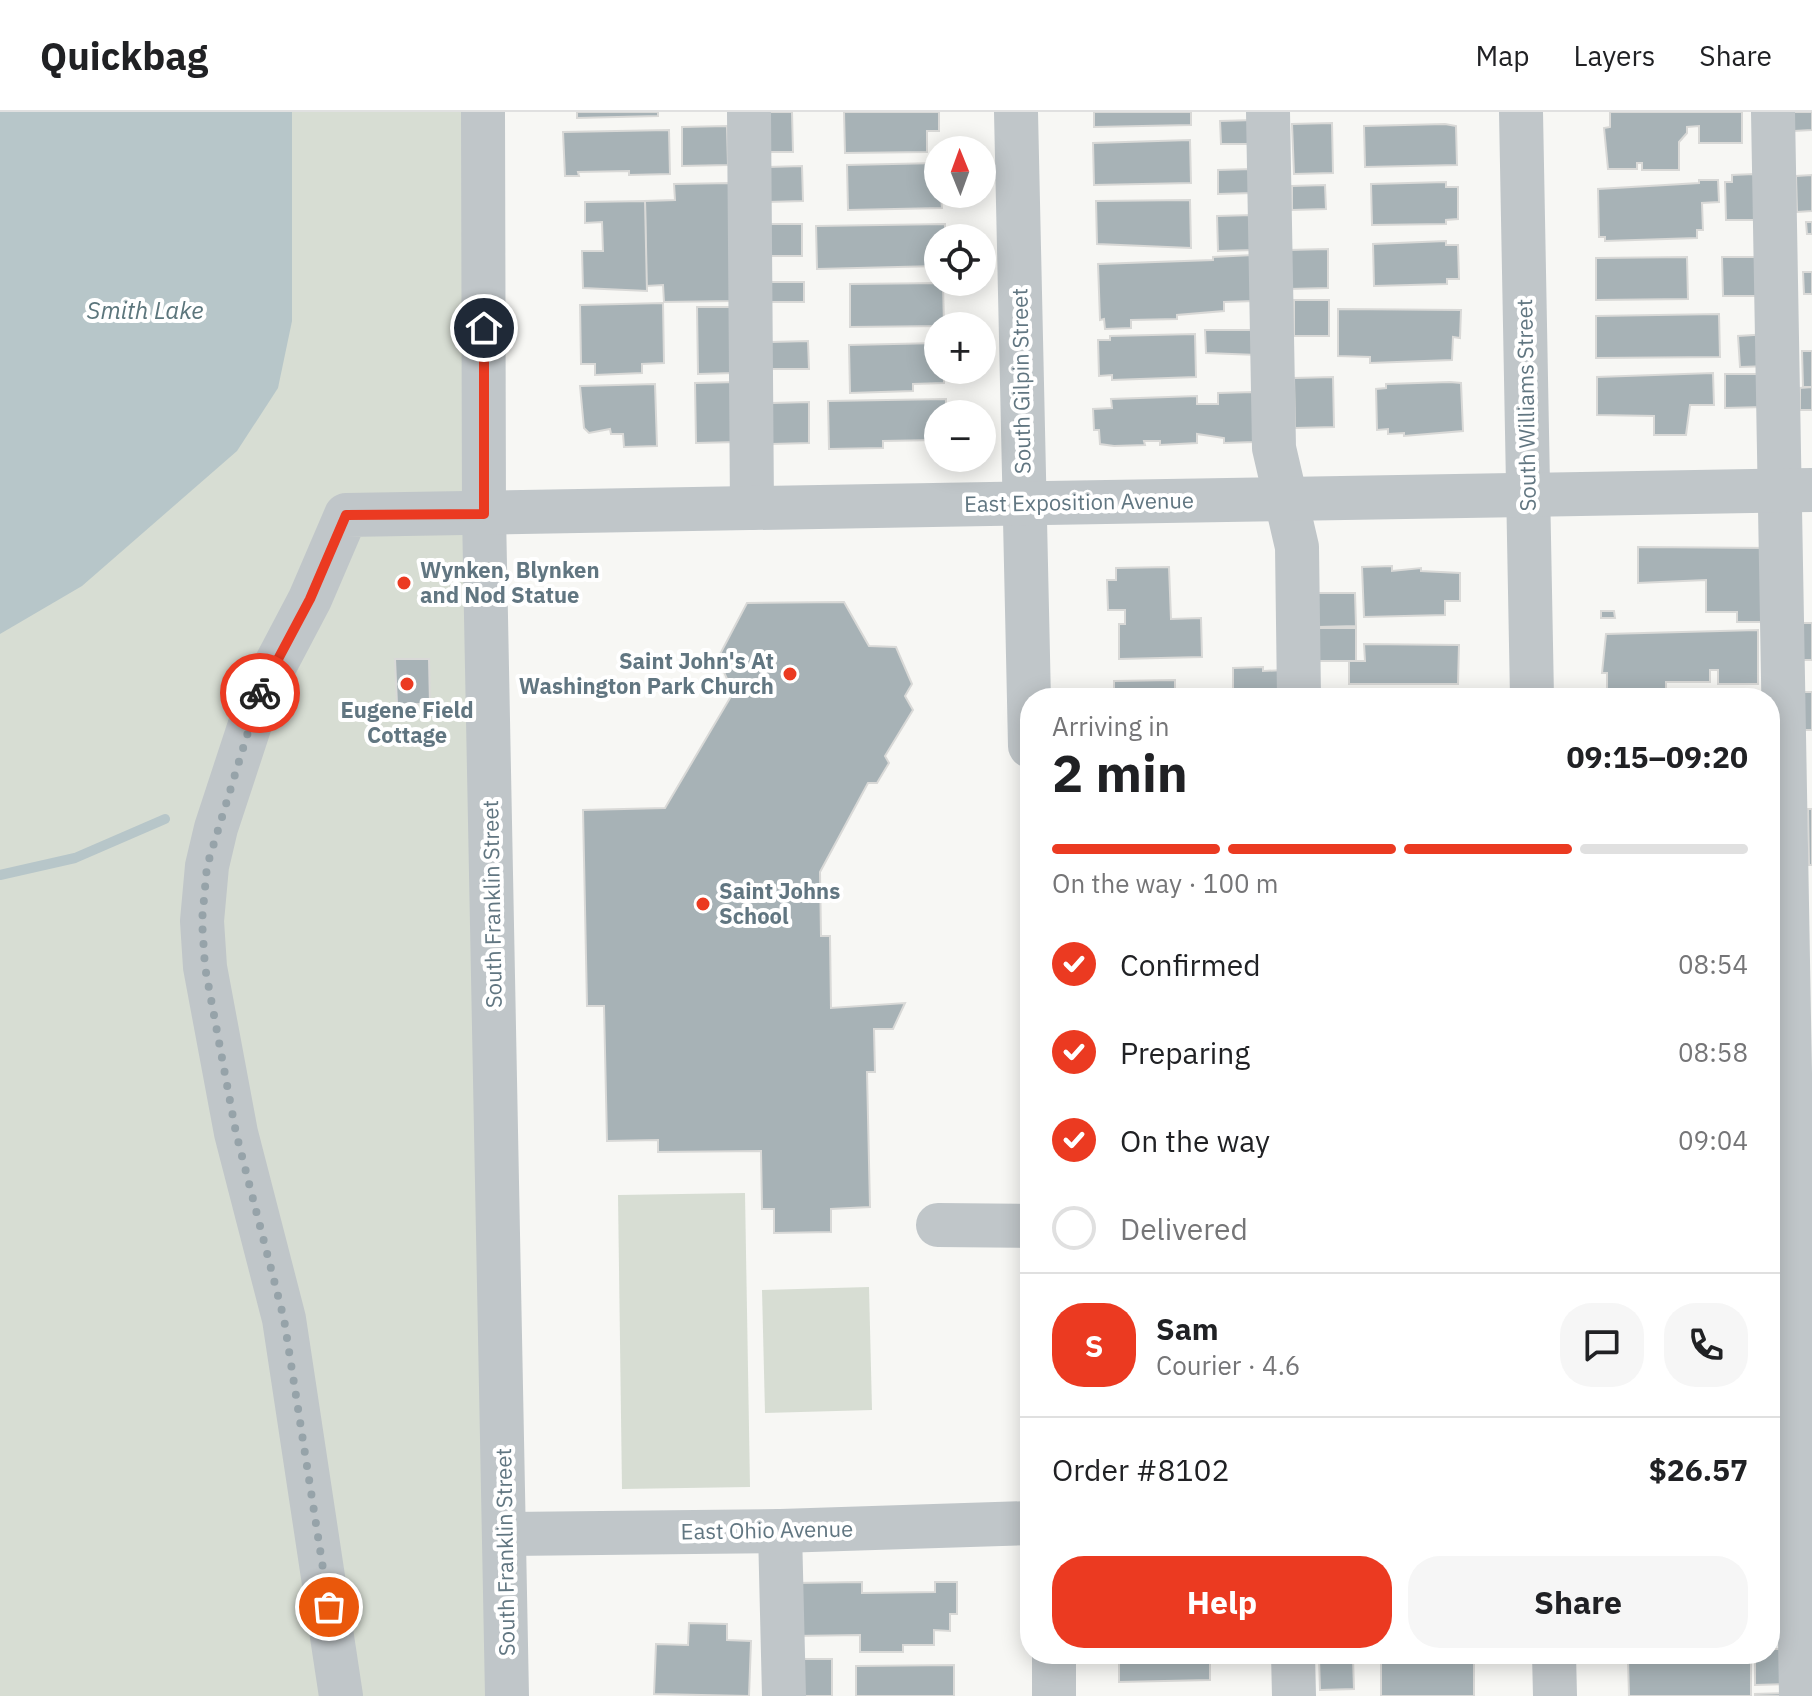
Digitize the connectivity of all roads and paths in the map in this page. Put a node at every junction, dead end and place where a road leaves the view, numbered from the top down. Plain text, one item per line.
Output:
1 (483, 112) edge
2 (749, 112) edge
3 (1016, 112) edge
4 (1268, 112) edge
5 (1521, 112) edge
6 (1773, 112) edge
7 (1795, 490) edge
8 (1527, 495) junction
9 (1287, 498) junction
10 (1023, 503) junction
11 (752, 508) junction
12 (484, 514) junction
13 (1028, 688) edge
14 (1299, 688) edge
15 (1532, 688) edge
16 (938, 1225) dead end
17 (1020, 1226) edge
18 (1794, 1507) edge
19 (1020, 1523) edge
20 (780, 1531) junction
21 (504, 1534) junction
22 (1054, 1664) edge
23 (1293, 1664) edge
24 (1554, 1664) edge
25 (341, 1696) edge
26 (507, 1696) edge
27 (784, 1696) edge
28 (1054, 1696) edge
29 (1294, 1696) edge
30 (1555, 1696) edge
31 (1801, 1696) edge

1 - 12 street, South Franklin Street
2 - 11 street
3 - 10 street, South Gilpin Street
4 - 9 street
5 - 8 street, South Williams Street
6 - 7 street
7 - 8 street, East Exposition Avenue
7 - 18 street
8 - 9 street, East Exposition Avenue
8 - 15 street, South Williams Street
9 - 10 street, East Exposition Avenue
9 - 14 street
10 - 11 street, East Exposition Avenue
10 - 13 street, South Gilpin Street
11 - 12 street, East Exposition Avenue
12 - 21 street, South Franklin Street
12 - 25 street, East Exposition Avenue
16 - 17 street
18 - 31 street
19 - 20 street, East Ohio Avenue
20 - 21 street, East Ohio Avenue
20 - 27 street
21 - 26 street, South Franklin Street
22 - 28 street
23 - 29 street
24 - 30 street

